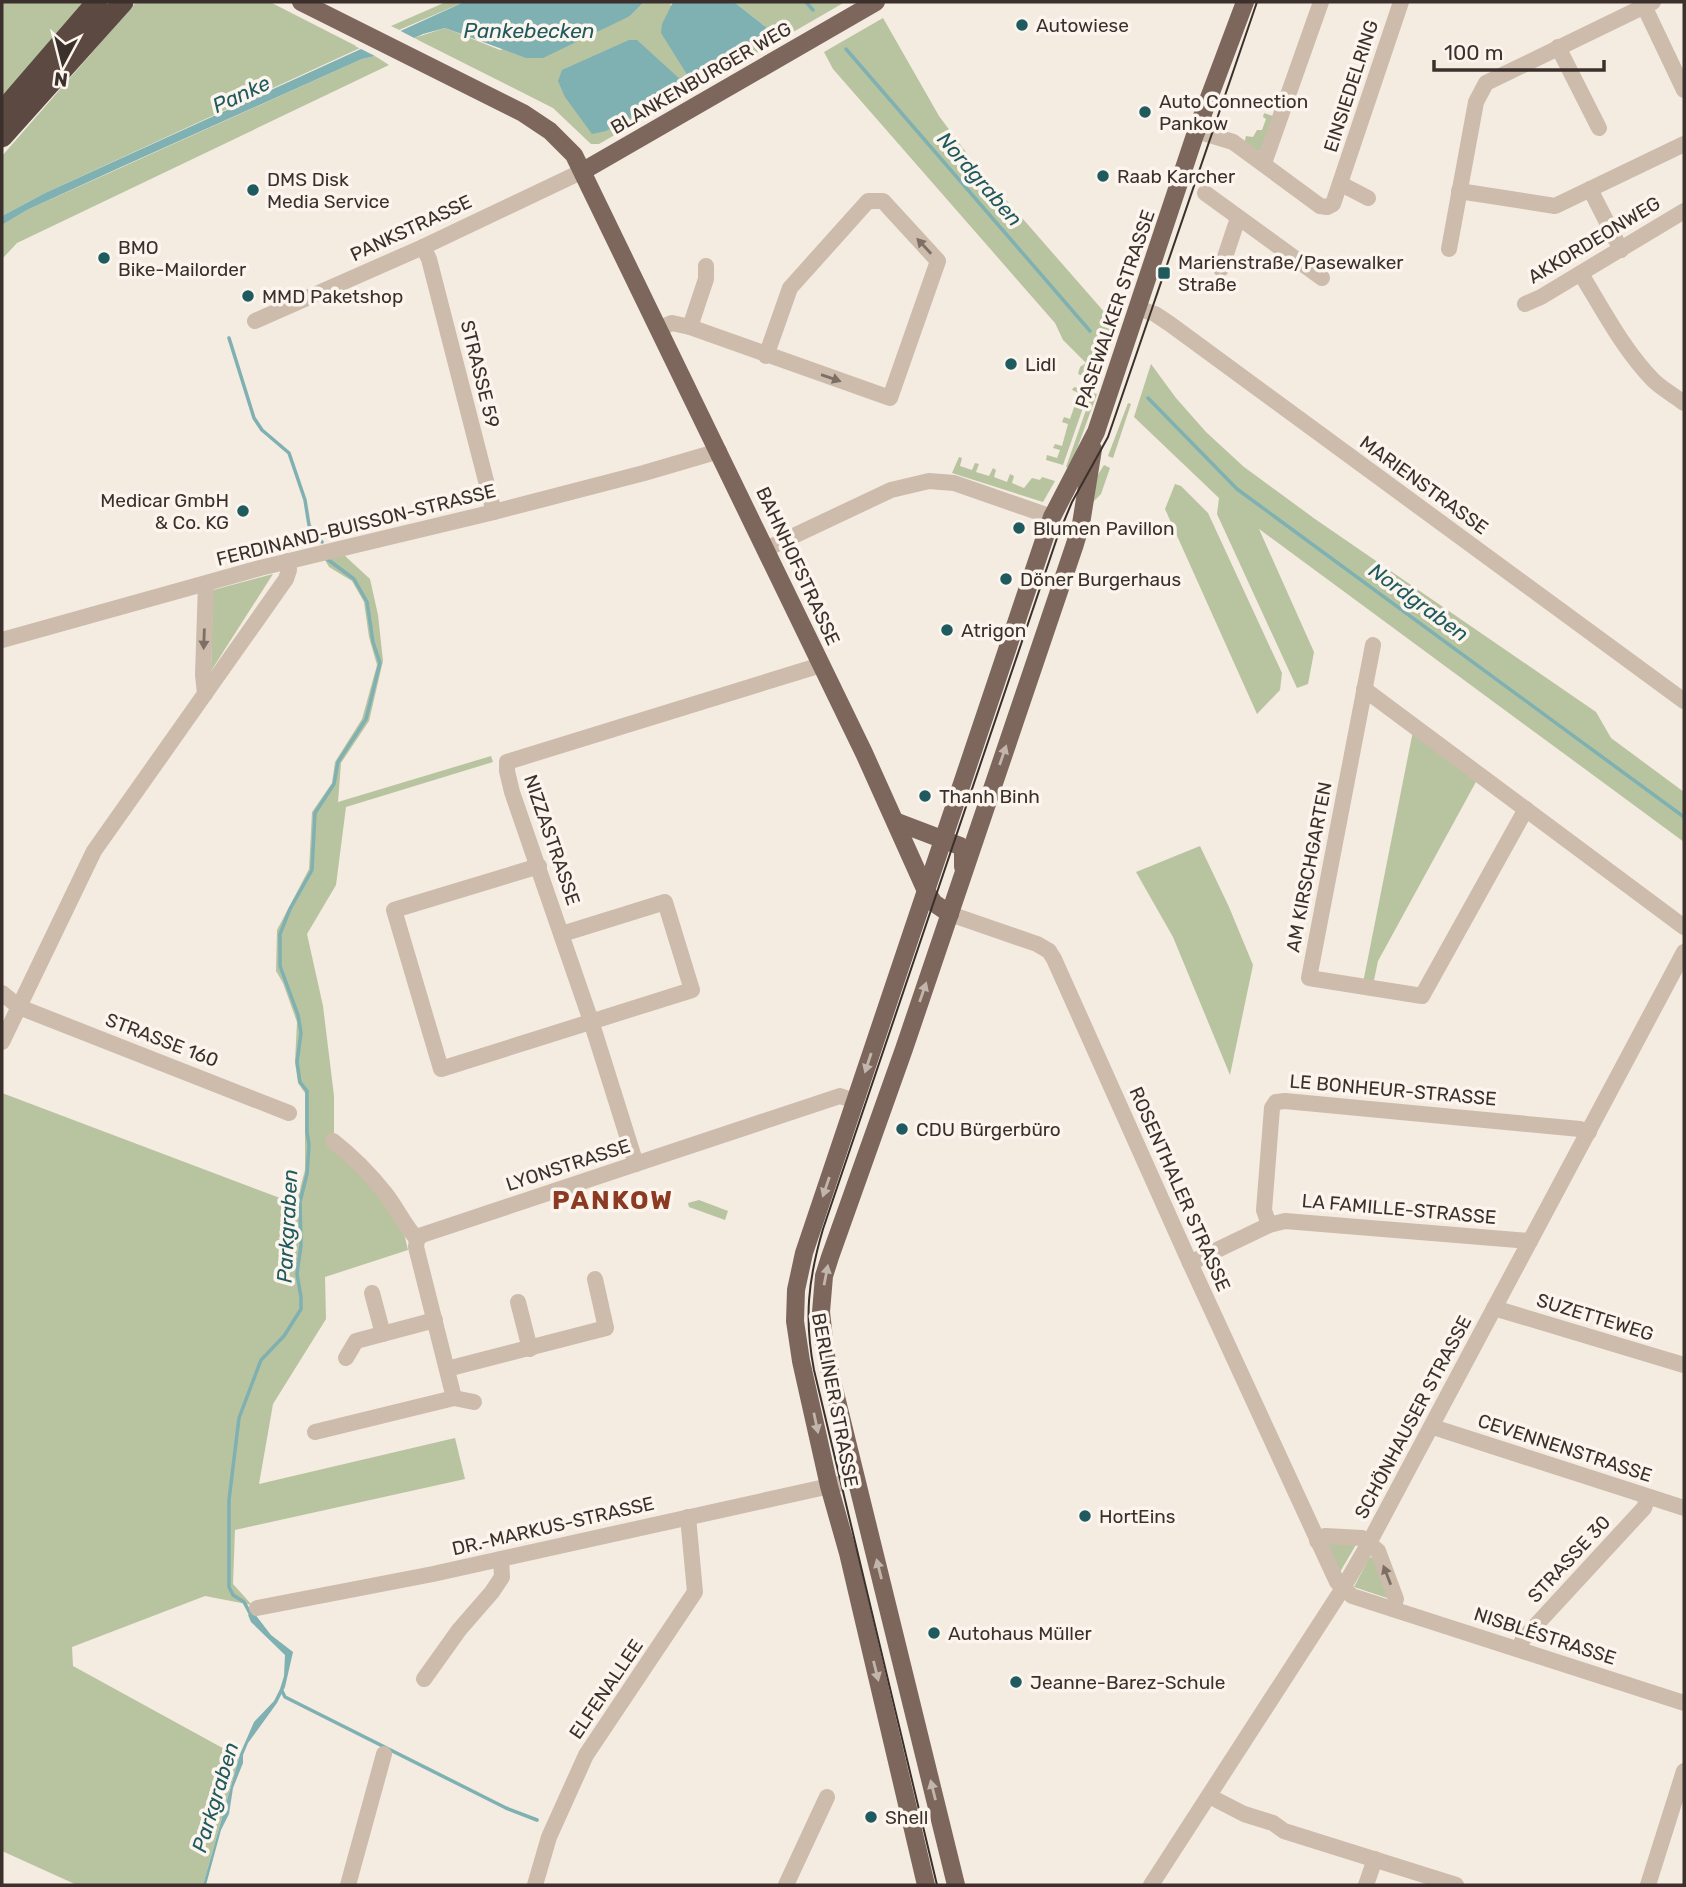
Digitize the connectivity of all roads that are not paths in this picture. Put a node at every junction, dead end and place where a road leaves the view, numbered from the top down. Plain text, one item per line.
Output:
1 (97, 2) edge
2 (123, 2) edge
3 (300, 2) edge
4 (876, 2) edge
5 (1245, 2) edge
6 (1321, 2) edge
7 (1401, 2) edge
8 (1648, 4) edge
9 (1558, 47) junction
10 (1684, 90) edge
11 (2, 112) edge
12 (1599, 128) dead end
13 (1197, 131) junction
14 (2, 138) edge
15 (1684, 144) edge
16 (1264, 163) junction
17 (583, 171) junction
18 (1341, 184) junction
19 (1590, 189) junction
20 (1460, 191) junction
21 (1205, 193) dead end
22 (1368, 198) dead end
23 (1684, 211) edge
24 (1238, 218) junction
25 (423, 247) junction
26 (1449, 249) dead end
27 (1620, 250) junction
28 (706, 266) dead end
29 (1221, 269) dead end
30 (1581, 274) junction
31 (1322, 278) dead end
32 (1525, 304) dead end
33 (1137, 307) junction
34 (255, 321) dead end
35 (690, 327) junction
36 (660, 328) junction
37 (766, 356) junction
38 (1684, 403) edge
39 (1096, 432) junction
40 (719, 451) junction
41 (494, 512) junction
42 (1052, 517) junction
43 (1081, 524) junction
44 (766, 549) junction
45 (288, 561) junction
46 (206, 584) junction
47 (2, 640) edge
48 (1373, 645) dead end
49 (821, 665) junction
50 (1001, 670) junction
51 (1028, 681) junction
52 (1364, 690) junction
53 (205, 694) junction
54 (1684, 701) edge
55 (1526, 809) junction
56 (897, 822) junction
57 (944, 839) junction
58 (539, 866) junction
59 (963, 871) junction
60 (926, 891) junction
61 (950, 914) junction
62 (1684, 927) edge
63 (562, 934) junction
64 (1684, 952) edge
65 (2, 993) edge
66 (19, 1007) junction
67 (591, 1021) junction
68 (2, 1042) edge
69 (855, 1101) junction
70 (289, 1113) dead end
71 (1589, 1132) junction
72 (333, 1141) dead end
73 (636, 1164) junction
74 (1269, 1225) junction
75 (417, 1239) junction
76 (1530, 1241) junction
77 (1190, 1264) junction
78 (594, 1279) dead end
79 (372, 1293) dead end
80 (517, 1302) dead end
81 (1494, 1308) junction
82 (435, 1320) junction
83 (383, 1334) junction
84 (530, 1349) junction
85 (346, 1357) dead end
86 (1684, 1366) edge
87 (447, 1369) junction
88 (454, 1398) junction
89 (474, 1402) dead end
90 (1433, 1427) junction
91 (315, 1432) dead end
92 (857, 1480) junction
93 (829, 1486) junction
94 (1648, 1497) junction
95 (1684, 1508) edge
96 (688, 1517) junction
97 (1317, 1541) junction
98 (1369, 1543) junction
99 (501, 1559) junction
100 (1343, 1588) junction
101 (257, 1608) dead end
102 (1393, 1609) junction
103 (1519, 1649) junction
104 (424, 1679) dead end
105 (1684, 1703) edge
106 (384, 1754) dead end
107 (1684, 1771) edge
108 (1209, 1796) junction
109 (827, 1797) dead end
110 (1375, 1859) junction
111 (348, 1885) edge
112 (535, 1885) edge
113 (786, 1885) edge
114 (926, 1885) edge
115 (956, 1885) edge
116 (1151, 1885) edge
117 (1366, 1885) edge
118 (1456, 1885) edge
119 (1648, 1885) edge

1 - 11 highway
2 - 14 highway
3 - 17 main road, BAHNHOFSTRASSE
4 - 17 main road, BLANKENBURGER WEG
5 - 13 main road, PASEWALKER STRASSE
6 - 16 street
7 - 18 street, EINSIEDELRING
8 - 9 street
8 - 10 street
9 - 12 street
9 - 20 street
13 - 16 street, EINSIEDELRING
13 - 33 main road, PASEWALKER STRASSE
15 - 19 street
16 - 18 street, EINSIEDELRING
17 - 25 street, PANKSTRASSE
17 - 36 main road, BAHNHOFSTRASSE
18 - 22 street
19 - 20 street
19 - 27 street
20 - 26 street
21 - 24 street
23 - 27 street, AKKORDEONWEG
24 - 29 street
24 - 31 street
25 - 34 street, PANKSTRASSE
25 - 41 street, STRASSE 59
27 - 30 street, AKKORDEONWEG
28 - 35 street
30 - 32 street, AKKORDEONWEG
30 - 38 street
33 - 39 main road, PASEWALKER STRASSE
33 - 54 street, MARIENSTRASSE
35 - 36 street
35 - 37 street
36 - 40 main road, BAHNHOFSTRASSE
37 -> 37 street
39 - 42 main road, PASEWALKER STRASSE
39 - 43 main road, PASEWALKER STRASSE
40 - 41 street, FERDINAND-BUISSON-STRASSE
40 - 44 main road, BAHNHOFSTRASSE
41 - 45 street, FERDINAND-BUISSON-STRASSE
42 - 43 main road
42 - 44 street
42 - 50 main road, PASEWALKER STRASSE
43 - 51 main road, PASEWALKER STRASSE
44 - 49 main road, BAHNHOFSTRASSE
45 - 46 street, FERDINAND-BUISSON-STRASSE
45 - 53 street
46 - 47 street, FERDINAND-BUISSON-STRASSE
46 -> 53 street
48 - 52 street, AM KIRSCHGARTEN
49 - 56 main road, BAHNHOFSTRASSE
49 - 58 street, NIZZASTRASSE
50 - 51 main road
50 - 57 main road, PASEWALKER STRASSE
59 -> 51 main road, PASEWALKER STRASSE
52 - 55 street
52 - 55 street, AM KIRSCHGARTEN
53 - 66 street
55 - 62 street
56 - 57 main road
56 - 60 main road, BAHNHOFSTRASSE
57 - 59 main road
57 - 60 main road, PASEWALKER STRASSE
58 - 63 street, NIZZASTRASSE
58 - 67 street
59 - 61 main road, PASEWALKER STRASSE
60 - 61 main road
60 -> 69 main road, BERLINER STRASSE
61 - 77 street, ROSENTHALER STRASSE
92 -> 61 main road, BERLINER STRASSE
63 - 67 street, NIZZASTRASSE
63 - 67 street
64 - 71 street, SCHÖNHAUSER STRASSE
65 - 66 street, STRASSE 160
66 - 68 street
66 - 70 street, STRASSE 160
67 - 73 street, NIZZASTRASSE
69 - 73 street, LYONSTRASSE
69 -> 93 main road, BERLINER STRASSE
71 - 74 street, LE BONHEUR-STRASSE
71 - 76 street, SCHÖNHAUSER STRASSE
72 - 75 street
73 - 75 street, LYONSTRASSE
74 - 76 street, LA FAMILLE-STRASSE
74 - 77 street, LA FAMILLE-STRASSE
75 - 82 street
76 - 81 street, SCHÖNHAUSER STRASSE
77 - 97 street, ROSENTHALER STRASSE
78 - 84 street
79 - 83 street
80 - 84 street
81 - 86 street, SUZETTEWEG
81 - 90 street, SCHÖNHAUSER STRASSE
82 - 83 street
82 - 87 street
83 - 85 street
84 - 87 street
87 - 88 street
88 - 89 street
88 - 91 street
90 - 94 street, CEVENNENSTRASSE
90 - 98 street, SCHÖNHAUSER STRASSE
92 - 93 street, DR.-MARKUS-STRASSE
115 -> 92 main road, BERLINER STRASSE
93 - 96 street, DR.-MARKUS-STRASSE
93 -> 114 main road, BERLINER STRASSE
94 - 95 street, CEVENNENSTRASSE
94 - 103 street, STRASSE 30
96 - 99 street, DR.-MARKUS-STRASSE
96 - 112 street, ELFENALLEE
97 - 98 street
97 - 100 street, ROSENTHALER STRASSE
98 - 100 street, SCHÖNHAUSER STRASSE
102 -> 98 street
99 - 101 street, DR.-MARKUS-STRASSE
99 - 104 street
100 - 102 street, NISBLÉSTRASSE
100 - 108 street, SCHÖNHAUSER STRASSE
102 - 103 street, NISBLÉSTRASSE
103 - 105 street, NISBLÉSTRASSE
106 - 111 street
107 - 119 street
108 - 110 street
108 - 116 street, SCHÖNHAUSER STRASSE
109 - 113 street
110 - 117 street
110 - 118 street

